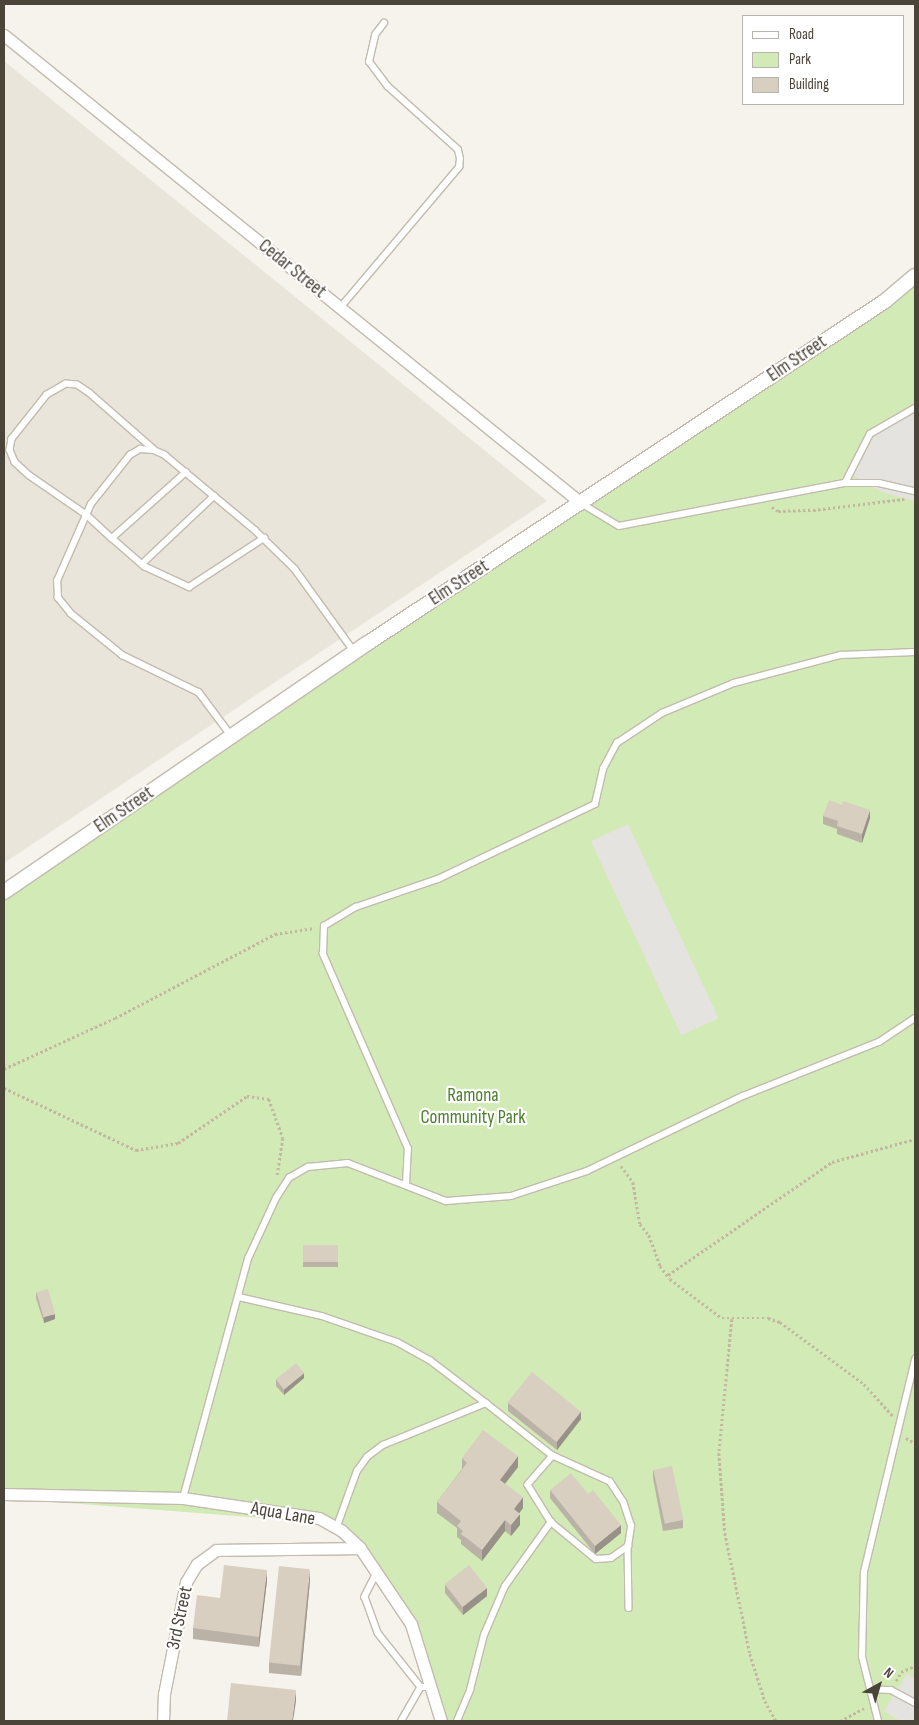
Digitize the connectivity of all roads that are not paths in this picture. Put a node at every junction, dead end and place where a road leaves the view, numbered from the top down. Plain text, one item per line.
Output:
1 (384, 23) dead end
2 (4, 35) edge
3 (915, 276) edge
4 (340, 308) junction
5 (915, 408) edge
6 (154, 450) junction
7 (186, 472) junction
8 (845, 483) junction
9 (915, 491) edge
10 (214, 496) junction
11 (581, 503) junction
12 (87, 515) junction
13 (112, 538) junction
14 (264, 538) junction
15 (142, 564) junction
16 (355, 652) junction
17 (915, 652) edge
18 (231, 736) junction
19 (4, 892) edge
20 (915, 1018) edge
21 (406, 1185) junction
22 (239, 1297) junction
23 (915, 1359) edge
24 (486, 1403) junction
25 (553, 1456) junction
26 (4, 1494) edge
27 (184, 1498) junction
28 (551, 1522) junction
29 (336, 1529) junction
30 (628, 1546) junction
31 (360, 1548) junction
32 (377, 1573) junction
33 (629, 1608) dead end
34 (426, 1687) junction
35 (870, 1689) junction
36 (915, 1703) edge
37 (163, 1721) edge
38 (401, 1721) edge
39 (441, 1721) edge
40 (457, 1721) edge
41 (878, 1721) edge

1 - 4 lane
2 - 4 street, Cedar Street
3 - 11 street, Elm Street
4 - 11 street, Cedar Street
5 - 8 lane
6 - 7 lane
6 - 12 lane
6 - 12 lane
7 - 10 lane
7 - 13 lane
8 - 9 lane
8 - 11 lane
10 - 14 lane
10 - 15 lane
11 - 16 street, Elm Street
12 - 13 lane
12 - 18 lane
13 - 15 lane
14 - 15 lane
14 - 16 lane
16 - 18 street, Elm Street
17 - 21 lane
18 - 19 street, Elm Street
20 - 21 lane
21 - 22 lane
22 - 24 lane
22 - 27 lane
23 - 35 lane
24 - 25 lane
24 - 29 lane
25 - 28 lane
25 - 30 lane
26 - 27 street, Aqua Lane
27 - 29 street, Aqua Lane
28 - 30 lane
28 - 40 lane
29 - 31 street, Aqua Lane
30 - 33 lane
31 - 32 street, Aqua Lane
31 - 37 street, 3rd Street
32 - 34 street, Aqua Lane
32 - 34 lane
34 - 38 lane
34 - 39 street, Aqua Lane
35 - 36 lane
35 - 41 lane

